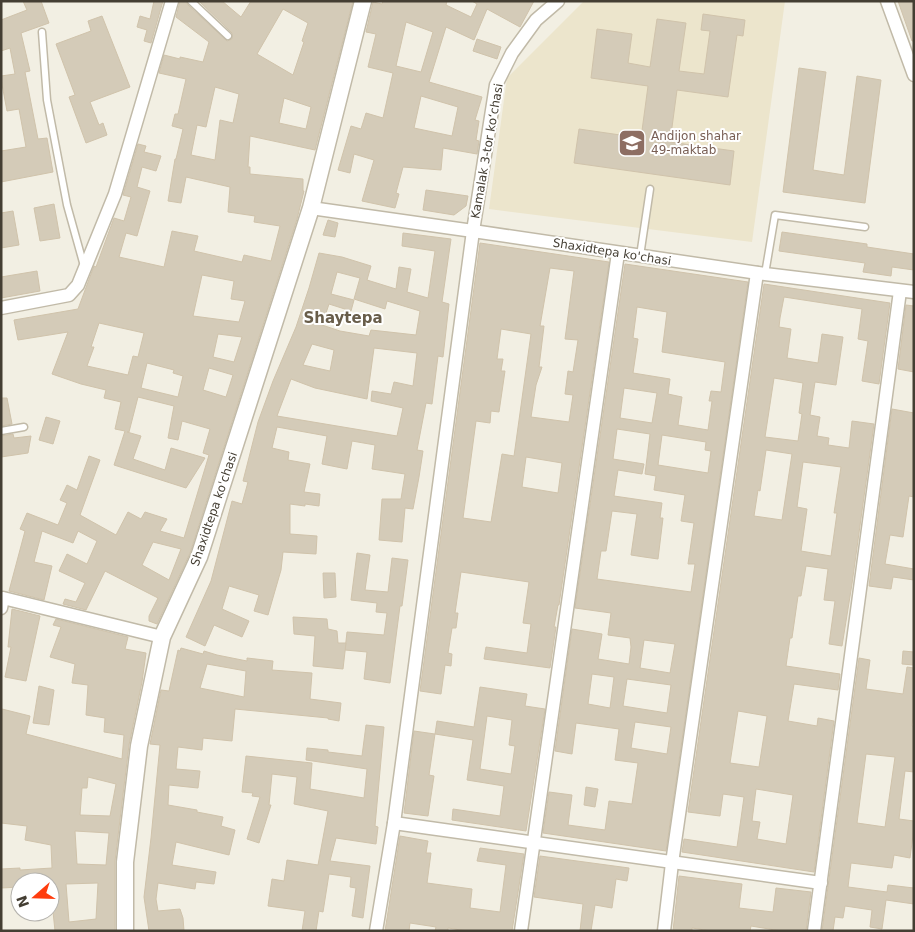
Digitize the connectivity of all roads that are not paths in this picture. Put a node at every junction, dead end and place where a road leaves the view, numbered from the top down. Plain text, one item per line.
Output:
1 (172, 1) edge
2 (192, 1) edge
3 (363, 1) edge
4 (558, 1) edge
5 (887, 1) edge
6 (42, 32) dead end
7 (228, 36) dead end
8 (914, 75) edge
9 (650, 189) dead end
10 (311, 208) junction
11 (865, 227) dead end
12 (473, 231) junction
13 (618, 253) junction
14 (640, 256) junction
15 (84, 267) junction
16 (761, 274) junction
17 (900, 291) junction
18 (914, 292) edge
19 (1, 308) edge
20 (24, 427) dead end
21 (1, 431) edge
22 (2, 599) edge
23 (162, 637) junction
24 (394, 823) junction
25 (533, 843) junction
26 (672, 863) junction
27 (821, 883) junction
28 (125, 931) edge
29 (376, 931) edge
30 (521, 931) edge
31 (664, 931) edge
32 (814, 931) edge

1 - 15 street
2 - 7 lane
3 - 10 street, Shaxidtepa ko'chasi
4 - 12 street, Kamalak 3-tor koʻchasi
5 - 8 street
6 - 15 lane
9 - 14 lane
10 - 12 street, Shaxidtepa ko'chasi
10 - 23 street, Shaxidtepa ko'chasi
11 - 16 lane
12 - 13 street, Shaxidtepa ko'chasi
12 - 24 street, Kamalak 3-tor koʻchasi
13 - 14 street, Shaxidtepa ko'chasi
13 - 25 street
14 - 16 street, Shaxidtepa ko'chasi
15 - 19 street
16 - 17 street, Shaxidtepa ko'chasi
16 - 26 street
17 - 18 street, Shaxidtepa ko'chasi
17 - 27 street
20 - 21 lane
22 - 23 street
23 - 28 street, Shaxidtepa ko'chasi
24 - 25 street
24 - 29 street, Kamalak 3-tor koʻchasi
25 - 26 street
25 - 30 street
26 - 27 street
26 - 31 street
27 - 32 street

